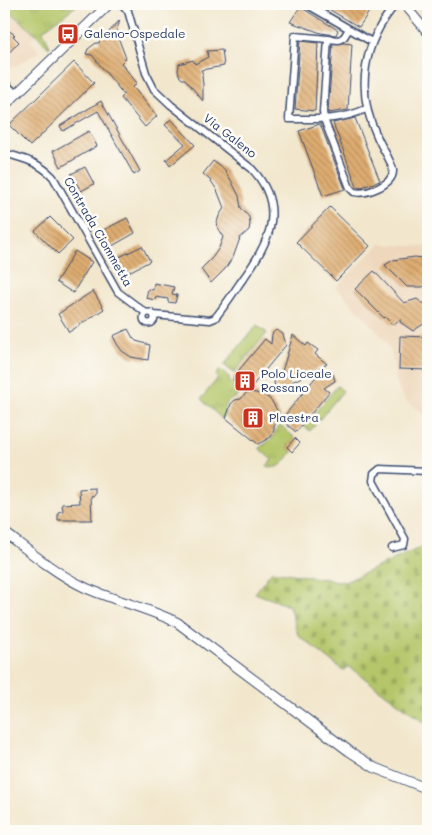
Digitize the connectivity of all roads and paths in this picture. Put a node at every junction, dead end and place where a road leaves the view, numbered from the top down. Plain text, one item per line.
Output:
1 (109, 4) edge
2 (122, 4) edge
3 (306, 4) edge
4 (396, 4) edge
5 (404, 4) edge
6 (349, 28) junction
7 (428, 33) edge
8 (328, 39) junction
9 (372, 42) junction
10 (4, 82) edge
11 (16, 94) junction
12 (4, 106) edge
13 (366, 108) junction
14 (324, 119) junction
15 (4, 153) edge
16 (146, 313) junction
17 (154, 315) junction
18 (428, 471) edge
19 (4, 532) edge
20 (392, 548) dead end
21 (428, 789) edge

1 - 11 main road
2 - 17 street, Via Galeno
3 - 6 street
4 - 9 street
5 - 7 street
6 - 8 street
6 - 9 street
8 - 14 street
8 - 14 street
9 - 13 street
10 - 11 street
11 - 12 main road
13 - 14 street
13 - 14 street
15 - 16 street, Contrada Ciommetta
16 - 17 street
16 - 17 street
18 - 20 street
19 - 21 main road

